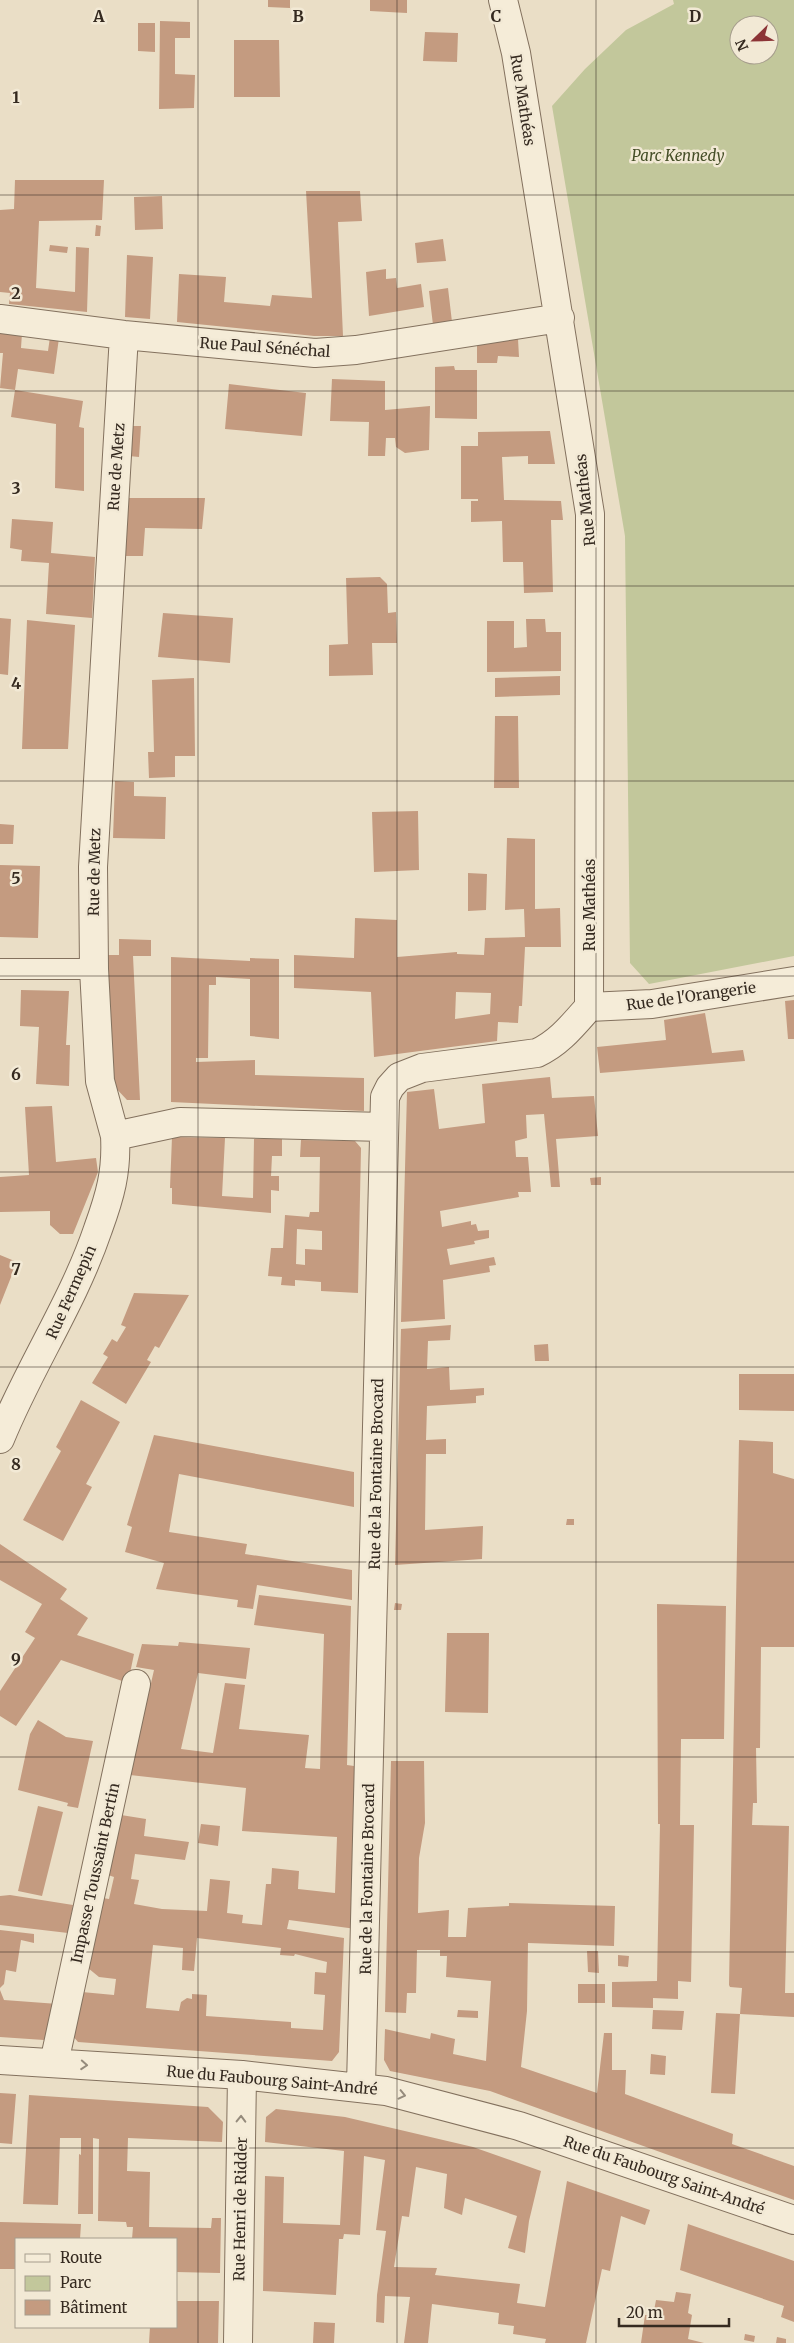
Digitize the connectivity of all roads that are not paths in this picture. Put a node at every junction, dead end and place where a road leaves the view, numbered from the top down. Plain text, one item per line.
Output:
1 (503, 0) edge
2 (560, 318) junction
3 (0, 319) edge
4 (124, 335) junction
5 (0, 969) edge
6 (94, 969) junction
7 (794, 982) edge
8 (588, 1008) junction
9 (384, 1127) junction
10 (115, 1136) junction
11 (0, 1439) edge
12 (136, 1684) dead end
13 (0, 2060) edge
14 (54, 2063) junction
15 (242, 2075) junction
16 (361, 2086) junction
17 (794, 2220) edge
18 (238, 2343) edge

1 - 2 street, Rue Mathéas
2 - 4 street, Rue Paul Sénéchal
2 - 8 street, Rue Mathéas
3 - 4 street, Rue Paul Sénéchal
4 - 6 street, Rue de Metz
5 - 6 lane
6 - 10 street, Rue de Metz
7 - 8 street, Rue de l'Orangerie
8 - 9 street, Rue de la Fontaine Brocard
9 - 10 street
9 - 16 street, Rue de la Fontaine Brocard
10 - 11 street, Rue Fermepin
12 - 14 street, Impasse Toussaint Bertin
13 - 14 street, Rue du Faubourg Saint-André
14 -> 15 street, Rue du Faubourg Saint-André
15 - 16 street, Rue du Faubourg Saint-André
18 -> 15 street, Rue Henri de Ridder
16 -> 17 street, Rue du Faubourg Saint-André

